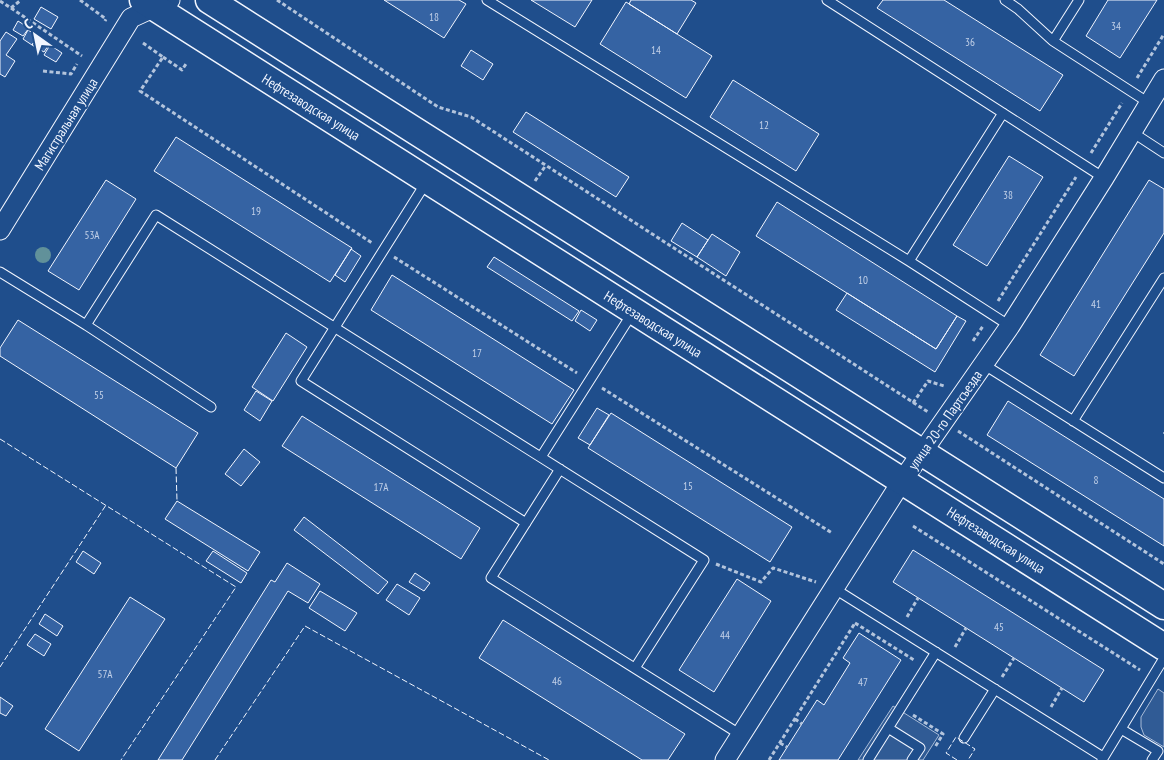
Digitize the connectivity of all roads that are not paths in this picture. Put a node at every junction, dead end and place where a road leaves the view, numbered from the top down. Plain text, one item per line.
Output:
1 (209, 0) edge
2 (487, 0) edge
3 (828, 0) edge
4 (1005, 0) edge
5 (1079, 0) edge
6 (146, 5) edge
7 (1053, 41) junction
8 (1164, 79) edge
9 (1149, 103) junction
10 (1003, 113) junction
11 (1132, 132) junction
12 (1164, 153) edge
13 (1104, 178) junction
14 (427, 181) junction
15 (0, 230) edge
16 (909, 261) junction
17 (0, 272) edge
18 (1164, 278) edge
19 (633, 311) junction
20 (86, 325) junction
21 (1010, 326) junction
22 (334, 327) junction
23 (983, 364) junction
24 (211, 407) dead end
25 (1074, 422) junction
26 (921, 453) junction
27 (541, 457) junction
28 (560, 469) junction
29 (1164, 478) edge
30 (902, 481) junction
31 (526, 523) junction
32 (835, 589) junction
33 (1164, 606) edge
34 (1164, 647) edge
35 (936, 652) junction
36 (1164, 658) edge
37 (635, 668) junction
38 (995, 689) junction
39 (888, 728) junction
40 (1121, 728) junction
41 (741, 735) junction
42 (964, 738) dead end
43 (1103, 758) edge
44 (725, 760) edge
45 (868, 760) edge
46 (912, 760) edge
47 (1152, 760) edge

1 - 26 main road
2 - 16 lane
3 - 10 lane
4 - 7 lane
5 - 7 lane
6 - 14 main road, Нефтезаводская улица
6 - 15 street, Магистральная улица
7 - 9 lane
8 - 9 street, улица 20-го Партсъезда
9 - 11 street, улица 20-го Партсъезда
10 - 13 lane
10 - 16 lane
11 - 12 lane
11 - 13 street, улица 20-го Партсъезда
13 - 21 street, улица 20-го Партсъезда
14 - 19 main road, Нефтезаводская улица
14 - 22 lane
16 - 21 lane
17 - 20 lane
18 - 25 lane
19 - 27 lane
19 - 30 main road, Нефтезаводская улица
20 - 22 lane
20 - 24 lane
21 - 23 street, улица 20-го Партсъезда
22 - 27 lane
22 - 31 lane
23 - 25 lane
23 - 26 street, улица 20-го Партсъезда
25 - 29 lane
26 - 30 street, улица 20-го Партсъезда
26 - 33 main road
27 - 28 lane
28 - 31 lane
28 - 37 lane
30 - 32 street, улица 20-го Партсъезда
30 - 34 main road, Нефтезаводская улица
31 - 37 lane
32 - 35 lane
32 - 41 street, улица 20-го Партсъезда
35 - 38 lane
35 - 39 lane
36 - 40 lane
37 - 41 lane
38 - 42 lane
38 - 43 lane
39 - 45 lane
39 - 46 lane
40 - 43 lane
40 - 47 lane
41 - 44 street, улица 20-го Партсъезда

